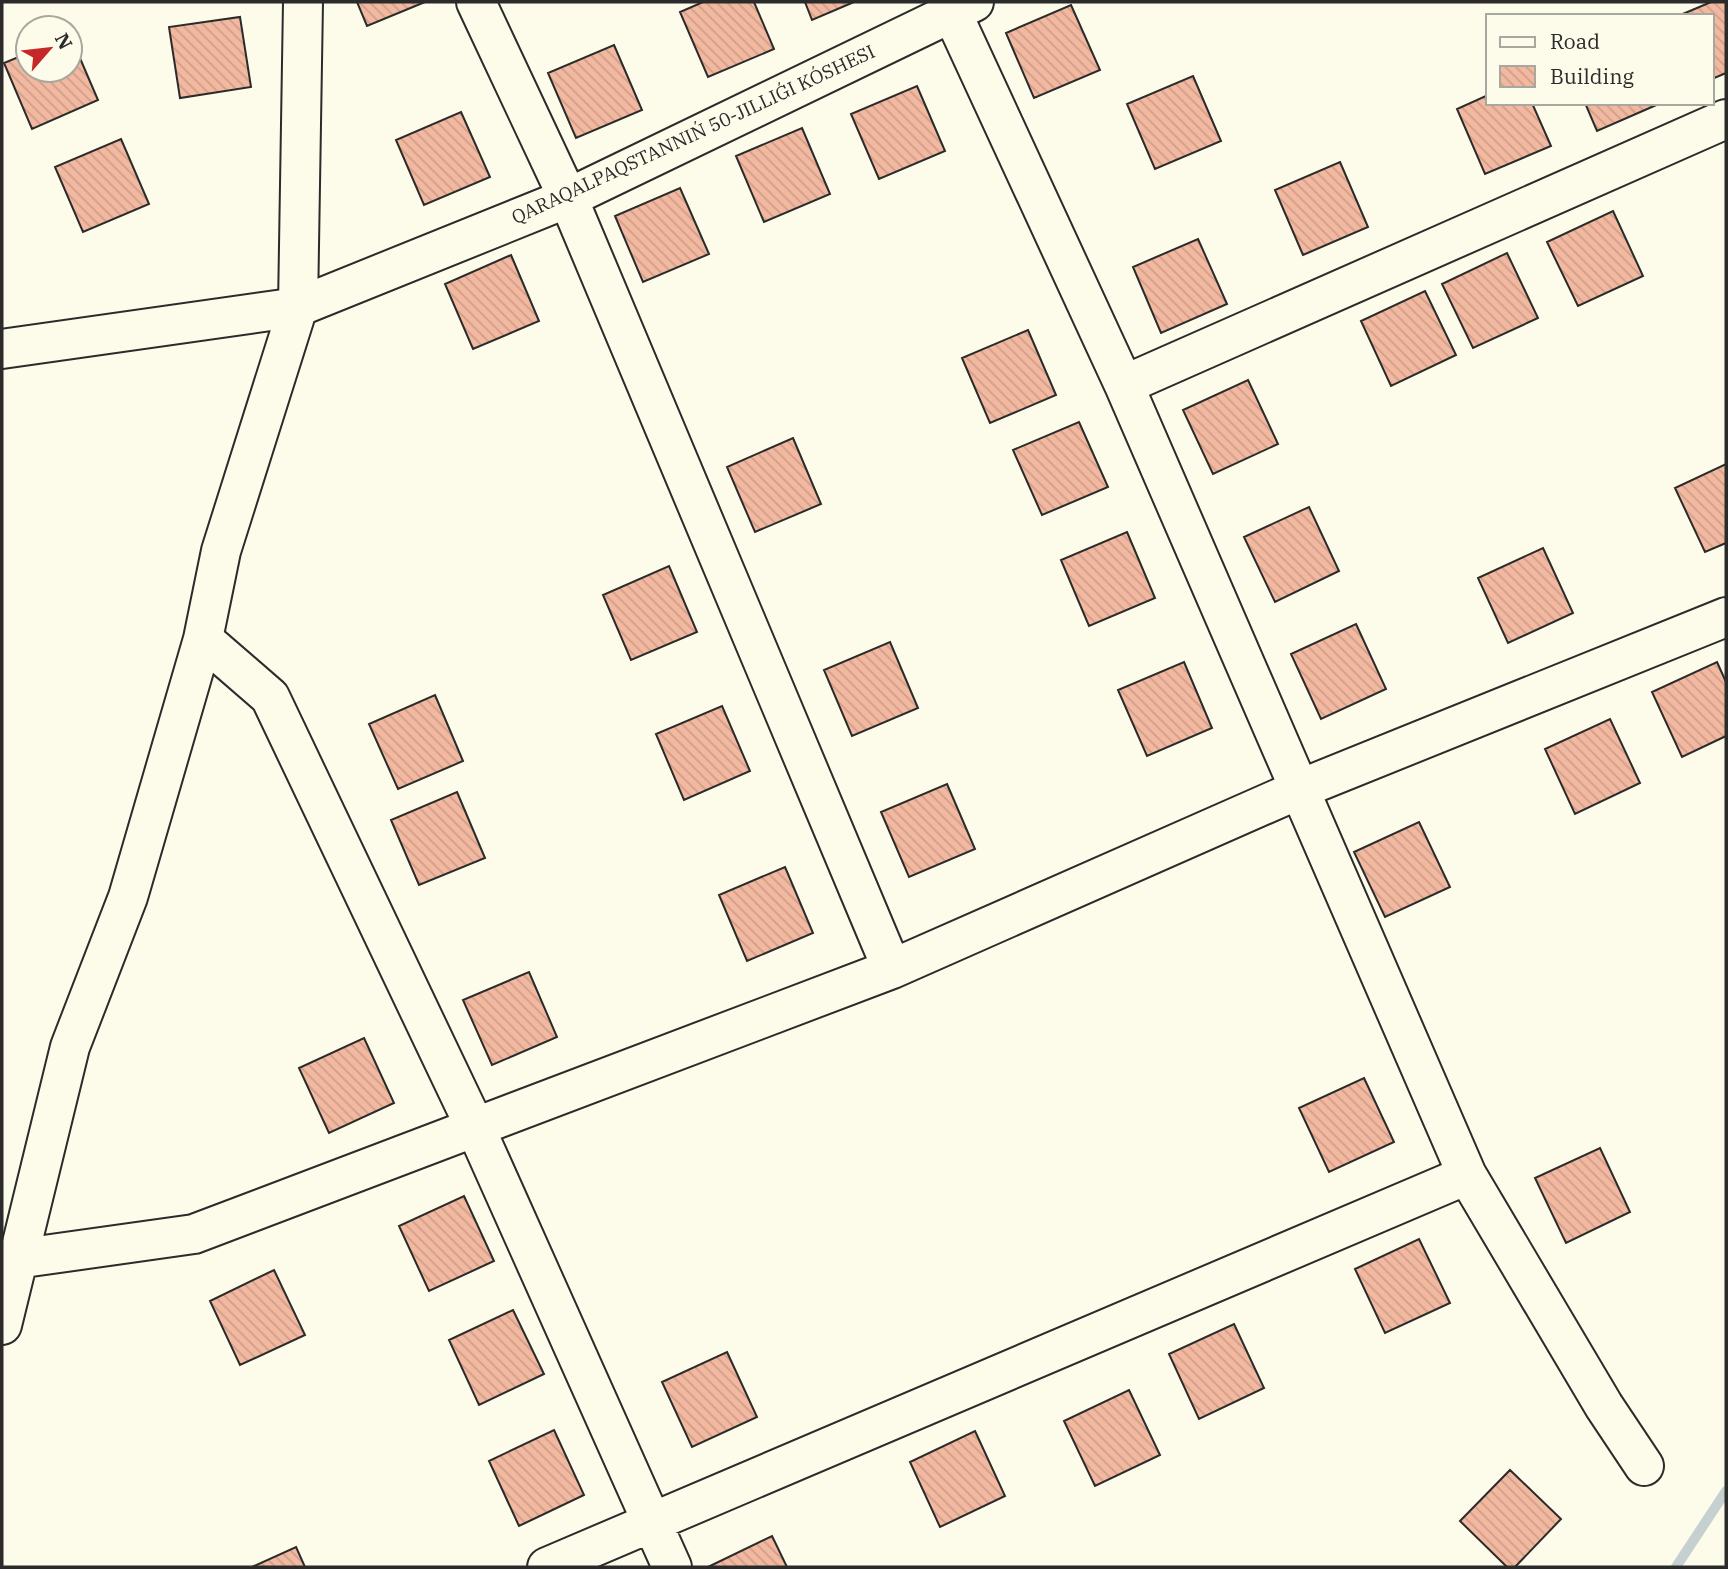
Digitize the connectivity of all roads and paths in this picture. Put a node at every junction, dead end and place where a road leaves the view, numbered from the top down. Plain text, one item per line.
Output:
1 (303, 2) edge
2 (476, 2) edge
3 (958, 5) edge
4 (1726, 118) edge
5 (568, 198) junction
6 (298, 307) junction
7 (2, 349) edge
8 (1124, 385) junction
9 (1726, 617) edge
10 (203, 639) junction
11 (1300, 789) junction
12 (892, 969) junction
13 (475, 1128) junction
14 (1467, 1175) junction
15 (9, 1260) edge
16 (2, 1325) edge
17 (1644, 1466) dead end
18 (652, 1524) junction
19 (547, 1567) edge
20 (672, 1567) edge

1 - 6 street
2 - 5 street
3 - 5 street
3 - 8 street
4 - 8 street
5 - 6 street
5 - 12 street
6 - 7 street
6 - 10 street
8 - 11 street
9 - 11 street
10 - 13 street
10 - 15 street
11 - 12 street
11 - 14 street
12 - 13 street
13 - 15 street
13 - 18 street
14 - 17 street
14 - 18 street
15 - 16 street
18 - 19 street
18 - 20 street

